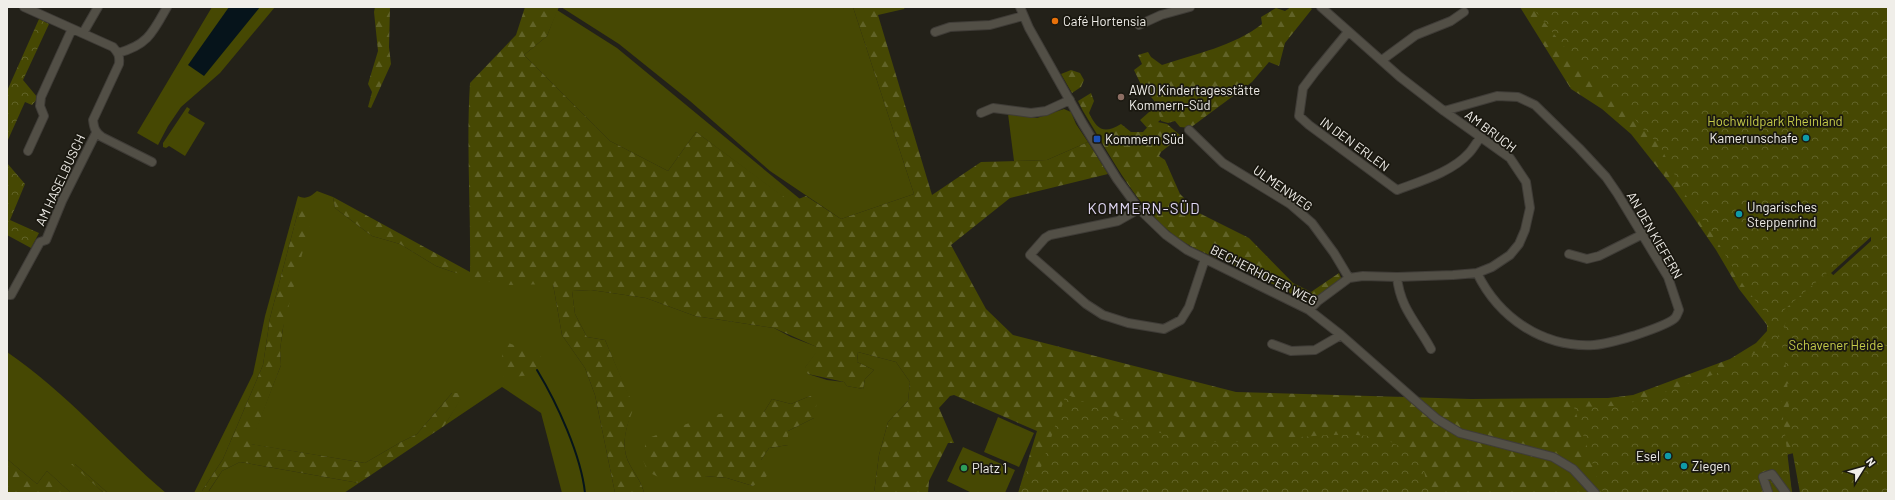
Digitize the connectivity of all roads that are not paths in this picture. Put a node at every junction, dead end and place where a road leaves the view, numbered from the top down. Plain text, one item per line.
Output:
1 (24, 7) edge
2 (98, 7) edge
3 (167, 7) edge
4 (1020, 7) edge
5 (1190, 7) edge
6 (1321, 7) edge
7 (1464, 12) dead end
8 (1023, 16) junction
9 (1139, 25) dead end
10 (72, 29) junction
11 (935, 32) dead end
12 (1348, 32) junction
13 (83, 33) junction
14 (118, 53) junction
15 (1382, 60) junction
16 (1070, 100) junction
17 (1444, 111) junction
18 (981, 113) dead end
19 (1189, 130) dead end
20 (96, 133) junction
21 (1480, 138) junction
22 (28, 151) dead end
23 (152, 162) dead end
24 (1139, 209) junction
25 (1643, 234) junction
26 (1569, 254) dead end
27 (1205, 259) junction
28 (1477, 273) junction
29 (1397, 277) junction
30 (1349, 278) junction
31 (7, 296) edge
32 (1309, 310) junction
33 (1341, 335) junction
34 (1272, 344) dead end
35 (1431, 349) dead end
36 (1768, 492) dead end
37 (1595, 493) edge
38 (1786, 493) edge

1 - 10 street
2 - 13 street
3 - 14 street
4 - 8 street, BECHERHOFER WEG
5 - 9 street
6 - 12 street, AM BRUCH
7 - 15 street
8 - 11 street
8 - 16 street, BECHERHOFER WEG
10 - 13 street
10 - 22 street
12 - 15 street, AM BRUCH
12 - 21 street, IN DEN ERLEN
13 - 14 street
14 - 20 street
15 - 17 street, AM BRUCH
16 - 18 street
16 - 24 street, BECHERHOFER WEG
17 - 21 street, AM BRUCH
17 - 25 street, AN DEN KIEFERN
19 - 30 street, ULMENWEG
20 - 23 street
20 - 31 street, AM HASELBUSCH
21 - 28 street, AM BRUCH
24 - 27 street, BECHERHOFER WEG
24 - 27 street
25 - 26 street
25 - 28 street, AN DEN KIEFERN
27 - 32 street, BECHERHOFER WEG
28 - 29 street, AM BRUCH
29 - 30 street, AM BRUCH
29 - 35 street
30 - 32 street
32 - 33 street, BECHERHOFER WEG
33 - 34 street
33 - 37 street, BECHERHOFER WEG
36 - 38 street

